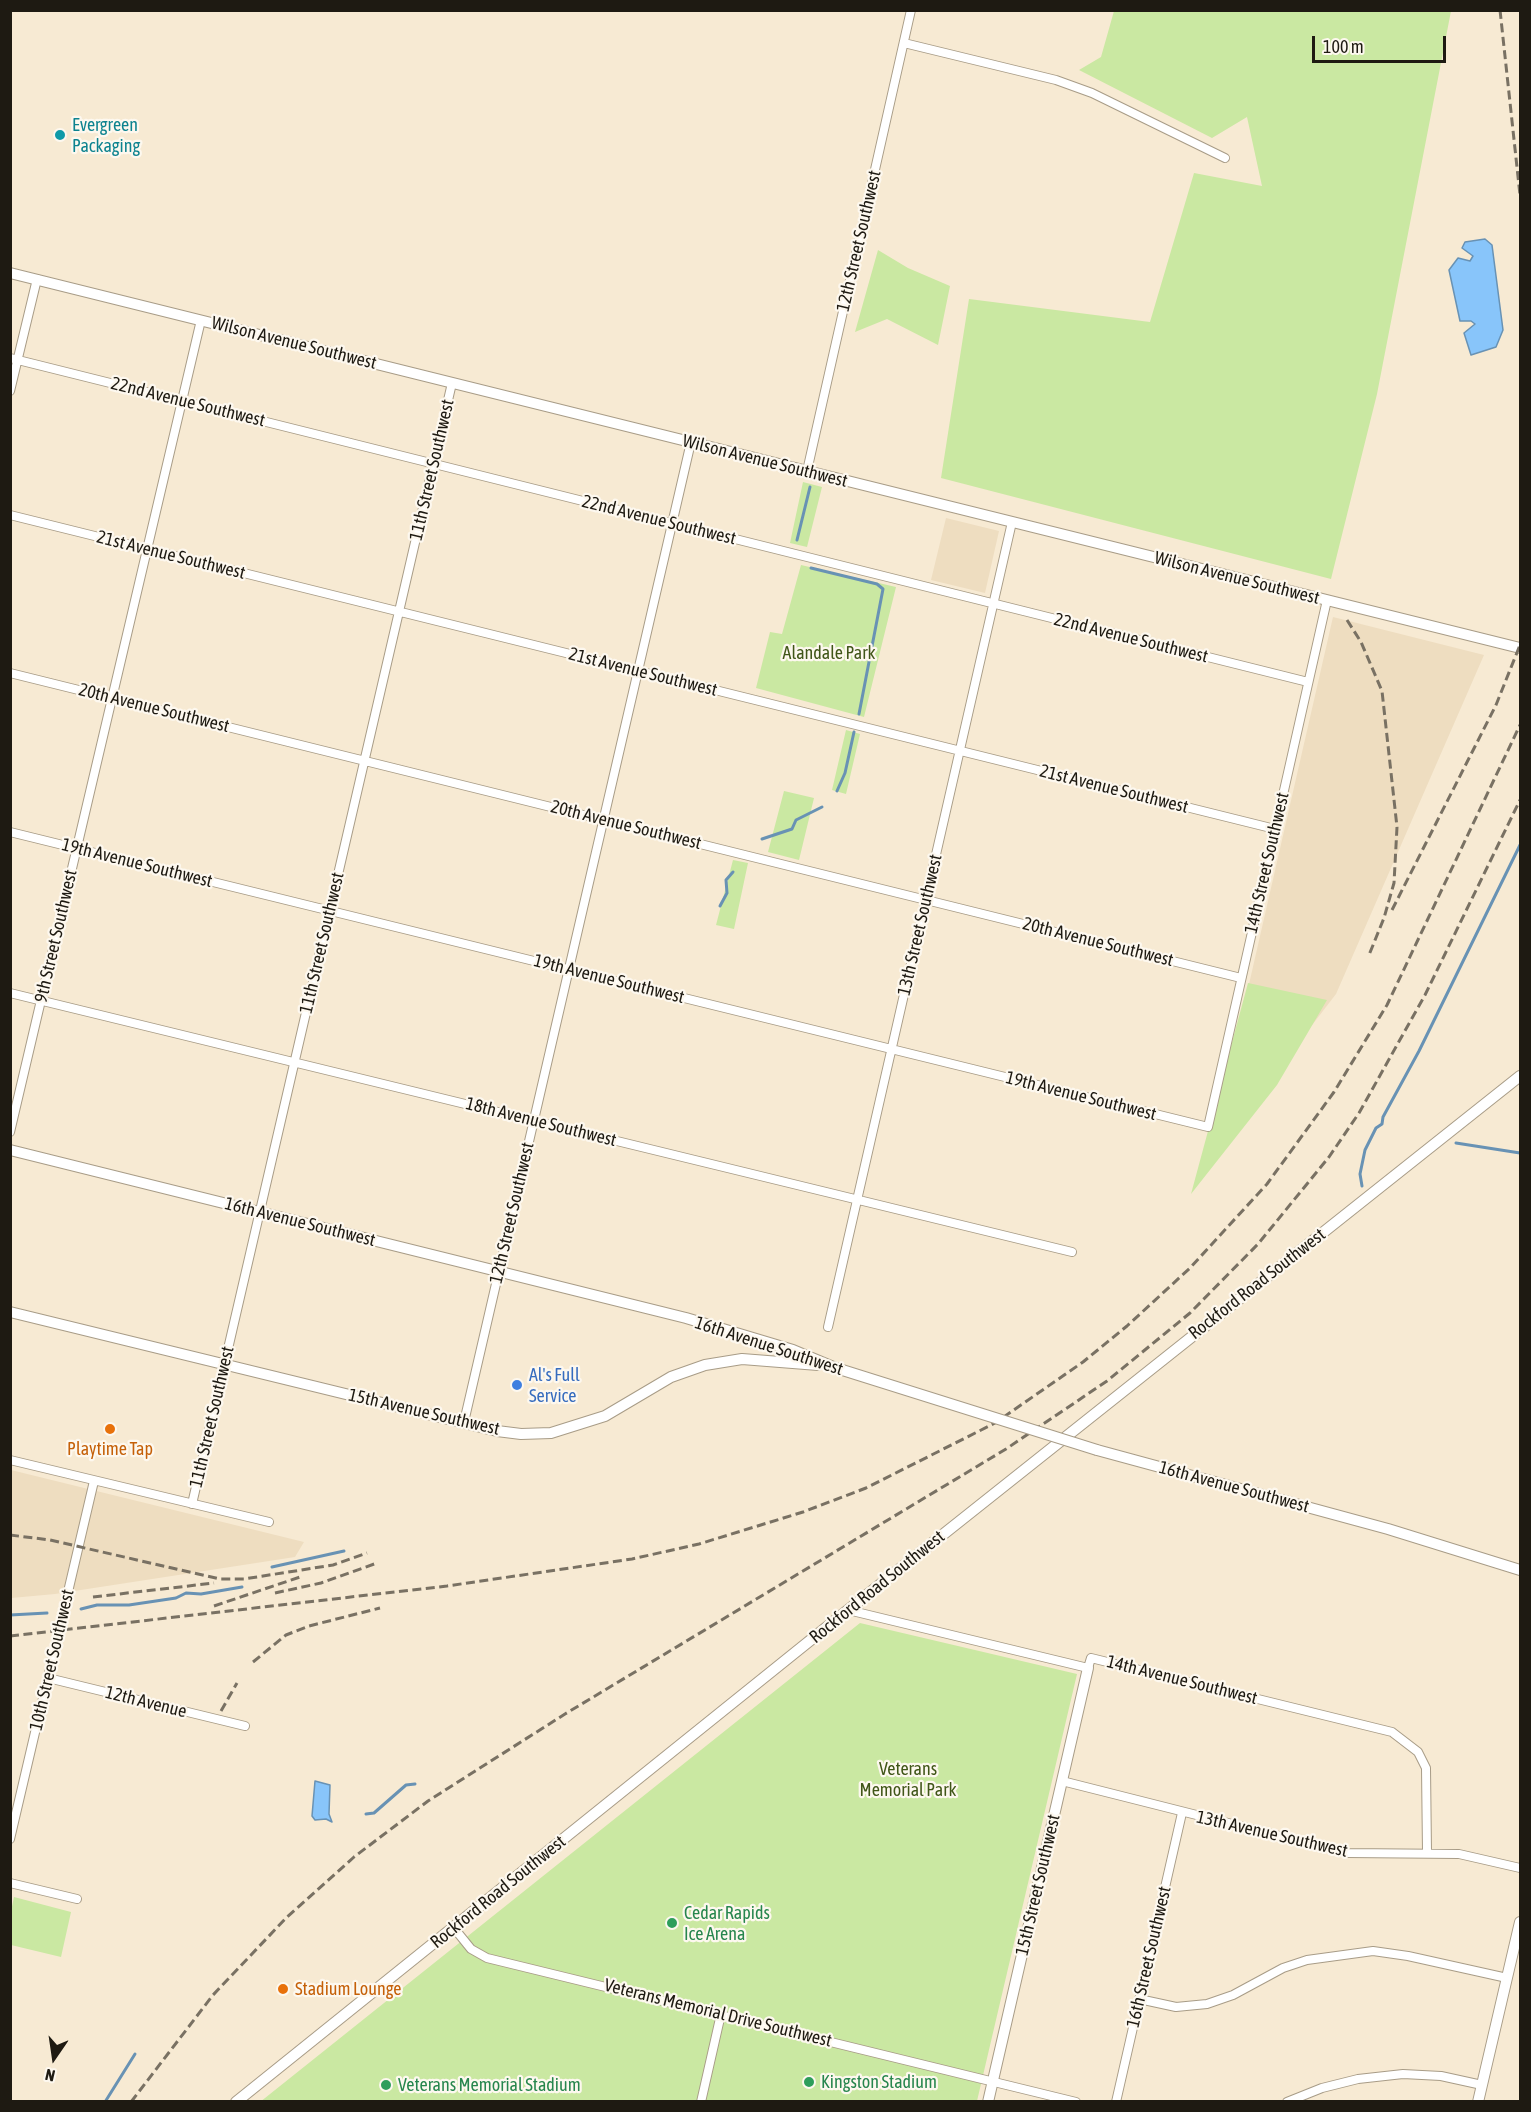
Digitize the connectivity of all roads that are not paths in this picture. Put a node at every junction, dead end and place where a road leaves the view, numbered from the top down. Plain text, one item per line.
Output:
1 (911, 10) edge
2 (904, 43) junction
3 (1225, 158) dead end
4 (10, 273) edge
5 (37, 279) junction
6 (201, 320) junction
7 (14, 359) edge
8 (452, 383) junction
9 (10, 391) edge
10 (182, 401) junction
11 (691, 442) junction
12 (434, 464) junction
13 (807, 471) junction
14 (10, 515) edge
15 (1012, 522) junction
16 (672, 523) junction
17 (147, 549) junction
18 (1327, 600) junction
19 (993, 604) junction
20 (399, 611) junction
21 (1521, 648) edge
22 (638, 671) junction
23 (10, 673) edge
24 (1308, 682) junction
25 (112, 698) junction
26 (960, 751) junction
27 (364, 761) junction
28 (603, 820) junction
29 (1275, 829) junction
30 (10, 832) edge
31 (77, 849) junction
32 (926, 900) junction
33 (329, 911) junction
34 (569, 970) junction
35 (1241, 978) junction
36 (10, 993) edge
37 (42, 1000) junction
38 (892, 1049) junction
39 (294, 1062) junction
40 (1521, 1076) edge
41 (534, 1121) junction
42 (1208, 1127) joint
43 (10, 1132) edge
44 (10, 1150) edge
45 (857, 1200) junction
46 (259, 1212) junction
47 (1072, 1252) dead end
48 (499, 1271) junction
49 (10, 1312) edge
50 (828, 1328) dead end
51 (224, 1364) junction
52 (833, 1367) junction
53 (464, 1422) junction
54 (10, 1460) edge
55 (94, 1481) junction
56 (192, 1504) junction
57 (268, 1522) dead end
58 (1521, 1570) edge
59 (848, 1610) junction
60 (1088, 1668) junction
61 (48, 1678) junction
62 (245, 1726) dead end
63 (1062, 1781) junction
64 (1182, 1814) junction
65 (10, 1839) edge
66 (1427, 1851) junction
67 (1521, 1868) edge
68 (10, 1883) edge
69 (78, 1899) dead end
70 (1521, 1922) edge
71 (454, 1928) junction
72 (1507, 1978) junction
73 (1139, 1999) junction
74 (721, 2014) junction
75 (992, 2081) junction
76 (1482, 2085) junction
77 (236, 2102) edge
78 (701, 2102) edge
79 (988, 2102) edge
80 (1076, 2102) edge
81 (1116, 2102) edge
82 (1287, 2102) edge
83 (1478, 2102) edge

1 - 2 street, 12th Street Southwest
2 - 3 street
2 - 13 street, 12th Street Southwest
4 - 5 main road, Wilson Avenue Southwest
5 - 6 main road, Wilson Avenue Southwest
5 - 7 street
6 - 8 main road, Wilson Avenue Southwest
6 - 10 street, 9th Street Southwest
7 - 9 street
7 - 10 street, 22nd Avenue Southwest
8 - 11 main road, Wilson Avenue Southwest
8 - 12 street, 11th Street Southwest
10 - 12 street, 22nd Avenue Southwest
10 - 17 street, 9th Street Southwest
11 - 13 main road, Wilson Avenue Southwest
11 - 16 street, 12th Street Southwest
12 - 16 street, 22nd Avenue Southwest
12 - 20 street, 11th Street Southwest
13 - 15 main road, Wilson Avenue Southwest
14 - 17 street, 21st Avenue Southwest
15 - 18 main road, Wilson Avenue Southwest
15 - 19 street, 13th Street Southwest
16 - 19 street, 22nd Avenue Southwest
16 - 22 street, 12th Street Southwest
17 - 20 street, 21st Avenue Southwest
17 - 25 street, 9th Street Southwest
18 - 21 main road, Wilson Avenue Southwest
18 - 24 street, 14th Street Southwest
19 - 24 street, 22nd Avenue Southwest
19 - 26 street, 13th Street Southwest
20 - 22 street, 21st Avenue Southwest
20 - 27 street, 11th Street Southwest
22 - 26 street, 21st Avenue Southwest
22 - 28 street, 12th Street Southwest
23 - 25 street, 20th Avenue Southwest
24 - 29 street, 14th Street Southwest
25 - 27 street, 20th Avenue Southwest
25 - 31 street, 9th Street Southwest
26 - 29 street, 21st Avenue Southwest
26 - 32 street, 13th Street Southwest
27 - 28 street, 20th Avenue Southwest
27 - 33 street, 11th Street Southwest
28 - 32 street, 20th Avenue Southwest
28 - 34 street, 12th Street Southwest
29 - 35 street, 14th Street Southwest
30 - 31 street, 19th Avenue Southwest
31 - 33 street, 19th Avenue Southwest
31 - 37 street, 9th Street Southwest
32 - 35 street, 20th Avenue Southwest
32 - 38 street, 13th Street Southwest
33 - 34 street, 19th Avenue Southwest
33 - 39 street, 11th Street Southwest
34 - 38 street, 19th Avenue Southwest
34 - 41 street, 12th Street Southwest
35 - 42 street, 14th Street Southwest
36 - 37 street, 18th Avenue Southwest
37 - 39 street, 18th Avenue Southwest
37 - 43 street, 9th Street Southwest
38 - 42 street, 19th Avenue Southwest
38 - 45 street, 13th Street Southwest
39 - 41 street, 18th Avenue Southwest
39 - 46 street, 11th Street Southwest
40 - 59 main road, Rockford Road Southwest
41 - 45 street, 18th Avenue Southwest
41 - 48 street, 12th Street Southwest
44 - 46 main road, 16th Avenue Southwest
45 - 47 street, 18th Avenue Southwest
45 - 50 street, 13th Street Southwest
46 - 48 main road, 16th Avenue Southwest
46 - 51 street, 11th Street Southwest
48 - 52 main road, 16th Avenue Southwest
48 - 53 street, 12th Street Southwest
49 - 51 main road, 15th Avenue Southwest
51 - 53 main road, 15th Avenue Southwest
51 - 56 street, 11th Street Southwest
52 - 53 main road, 15th Avenue Southwest
52 - 58 main road, 16th Avenue Southwest, bridge
54 - 55 street
55 - 56 street
55 - 61 street, 10th Street Southwest
56 - 57 street
59 - 60 street, 14th Avenue Southwest
59 - 71 main road, Rockford Road Southwest
60 - 63 main road, 15th Street Southwest
60 - 66 street, 14th Avenue Southwest
61 - 62 street, 12th Avenue
61 - 65 street, 10th Street Southwest
63 - 64 street, 13th Avenue Southwest
63 - 75 main road, 15th Street Southwest
64 - 66 street, 13th Avenue Southwest
64 - 73 street, 16th Street Southwest
66 - 67 street, 13th Avenue Southwest
68 - 69 street
70 - 72 main road
71 - 74 street, Veterans Memorial Drive Southwest
71 - 77 main road, Rockford Road Southwest
72 - 73 street
72 - 76 main road
73 - 81 street, 16th Street Southwest
74 - 75 street, Veterans Memorial Drive Southwest
74 - 78 street
75 - 79 main road, 15th Street Southwest
75 - 80 street, Veterans Memorial Drive Southwest
76 - 82 street
76 - 83 main road

